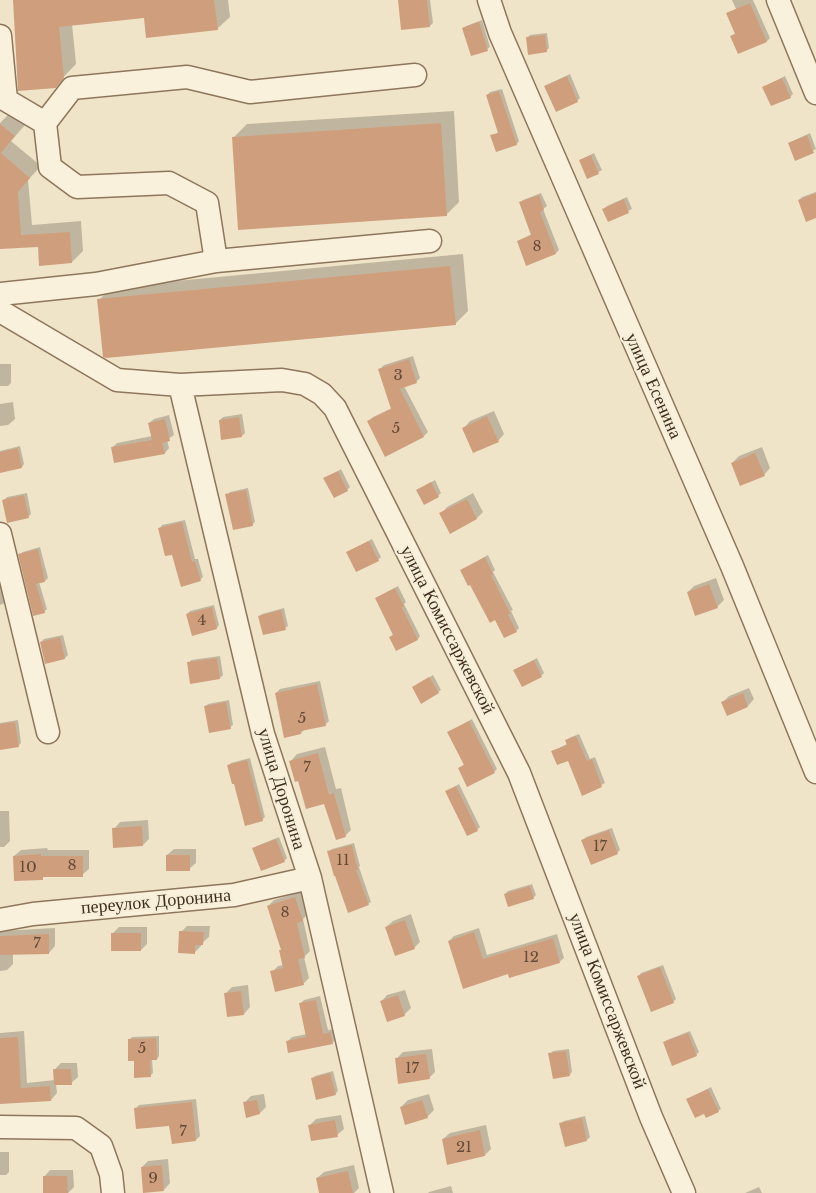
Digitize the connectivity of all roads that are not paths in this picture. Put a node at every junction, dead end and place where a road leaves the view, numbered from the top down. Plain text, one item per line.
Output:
1 (488, 0) edge
2 (778, 0) edge
3 (0, 36) edge
4 (415, 75) dead end
5 (816, 93) edge
6 (45, 123) junction
7 (430, 241) dead end
8 (216, 261) junction
9 (0, 294) edge
10 (0, 311) edge
11 (180, 385) junction
12 (0, 534) edge
13 (48, 732) dead end
14 (816, 772) edge
15 (310, 878) junction
16 (0, 920) edge
17 (0, 1127) edge
18 (113, 1193) edge
19 (382, 1193) edge
20 (684, 1193) edge

1 - 14 street, улица Есенина
2 - 5 street
3 - 6 street
4 - 6 street
6 - 8 street
7 - 8 street
8 - 9 street
10 - 11 street, улица Комиссаржевской
11 - 15 street, улица Доронина
11 - 20 street, улица Комиссаржевской
12 - 13 street
15 - 16 street, переулок Доронина
15 - 19 street, улица Доронина
17 - 18 street

